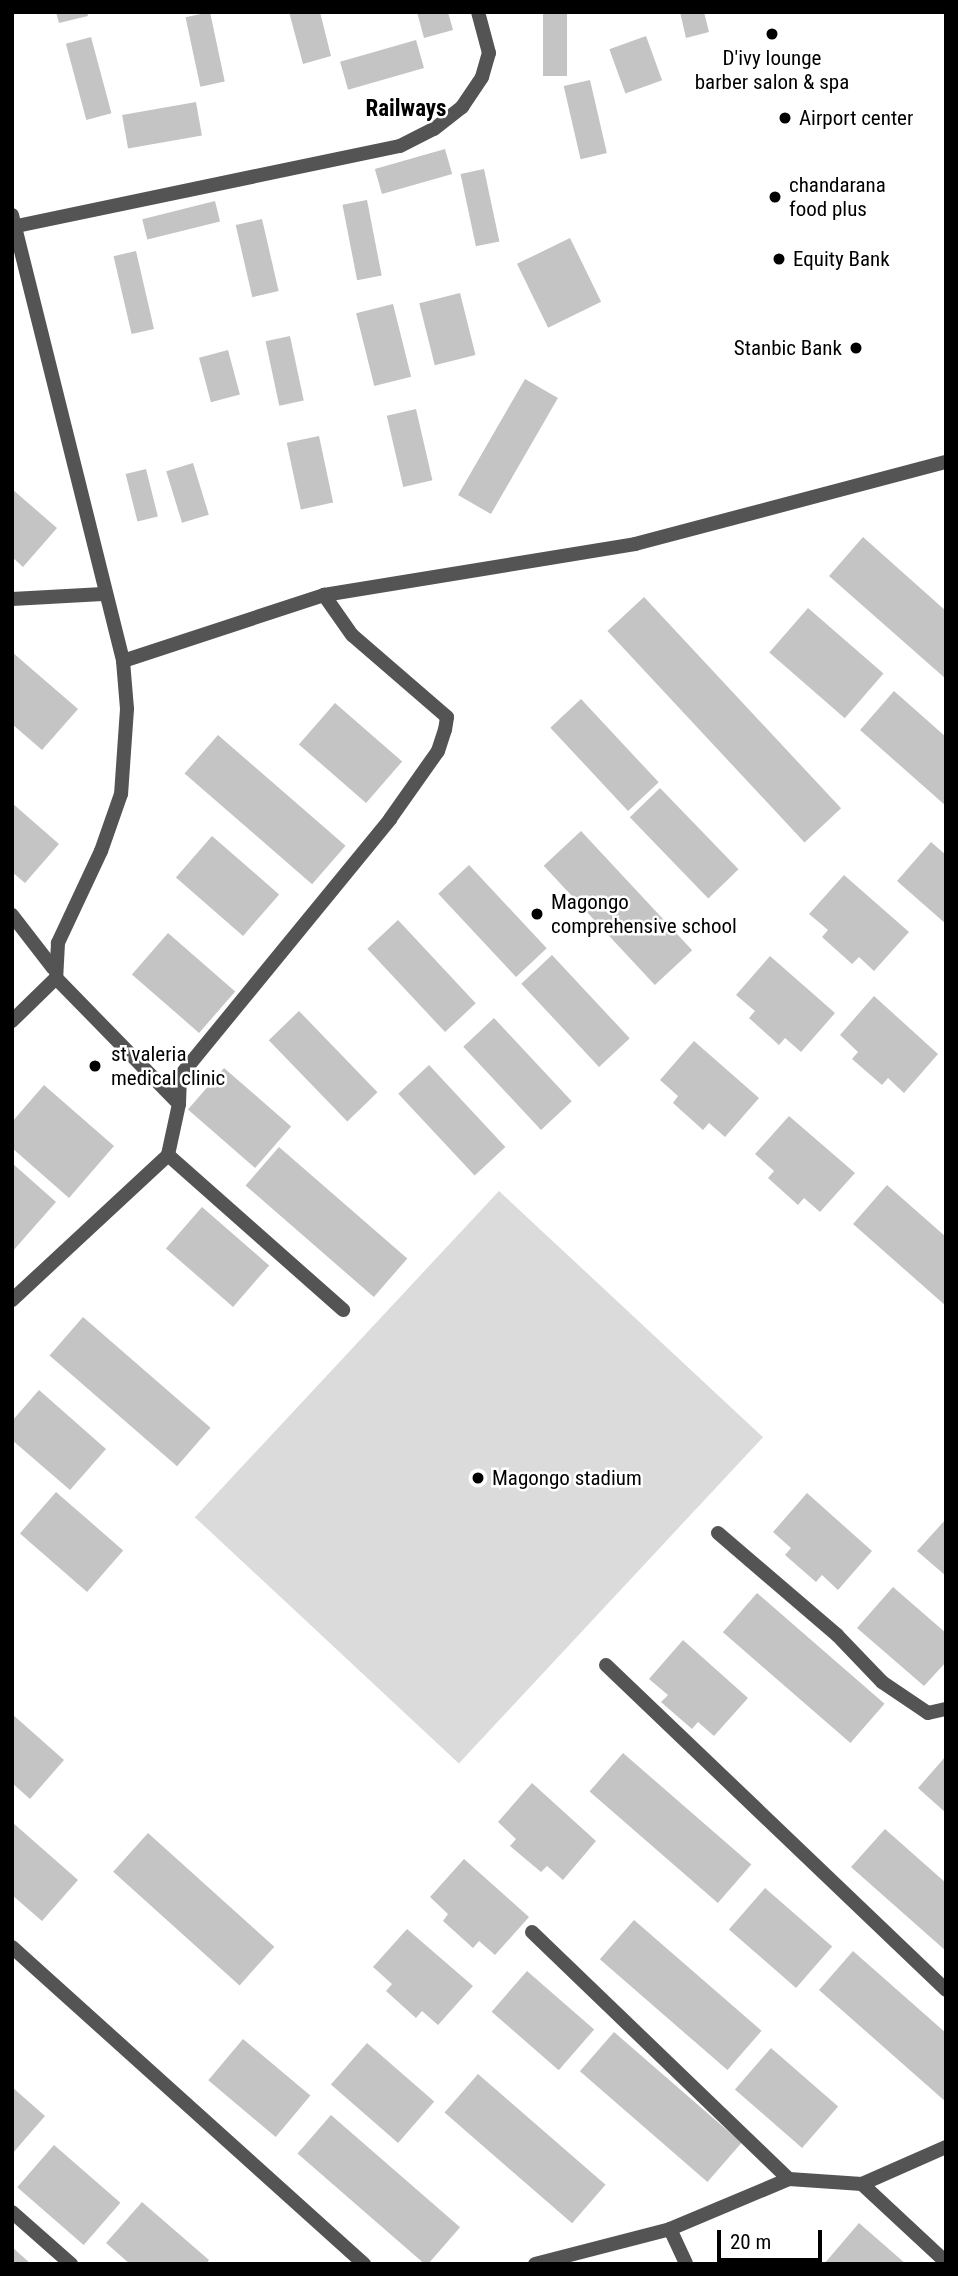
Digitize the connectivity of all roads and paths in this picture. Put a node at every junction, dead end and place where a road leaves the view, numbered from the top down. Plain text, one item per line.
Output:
1 (478, 12) edge
2 (13, 223) edge
3 (946, 462) edge
4 (103, 594) junction
5 (324, 595) junction
6 (13, 600) edge
7 (123, 661) junction
8 (12, 915) edge
9 (55, 973) junction
10 (12, 1021) edge
11 (179, 1104) junction
12 (168, 1155) junction
13 (12, 1300) edge
14 (343, 1310) dead end
15 (718, 1533) dead end
16 (606, 1665) dead end
17 (946, 1709) edge
18 (532, 1933) dead end
19 (12, 1947) edge
20 (946, 1990) edge
21 (946, 2147) edge
22 (789, 2179) junction
23 (862, 2184) junction
24 (12, 2212) edge
25 (670, 2229) junction
26 (946, 2262) edge
27 (71, 2264) edge
28 (364, 2264) edge
29 (535, 2264) edge
30 (686, 2264) edge

1 - 2 street
2 - 4 street
3 - 5 street
4 - 6 street
4 - 7 street
5 - 7 street
5 - 11 street
7 - 9 street
8 - 9 street
9 - 10 street
9 - 11 street
11 - 12 street
12 - 13 street
12 - 14 street
15 - 17 street
16 - 20 street
18 - 22 street
19 - 28 street
21 - 23 street
22 - 23 street
22 - 25 street
23 - 26 street
24 - 27 street
25 - 29 street
25 - 30 street

